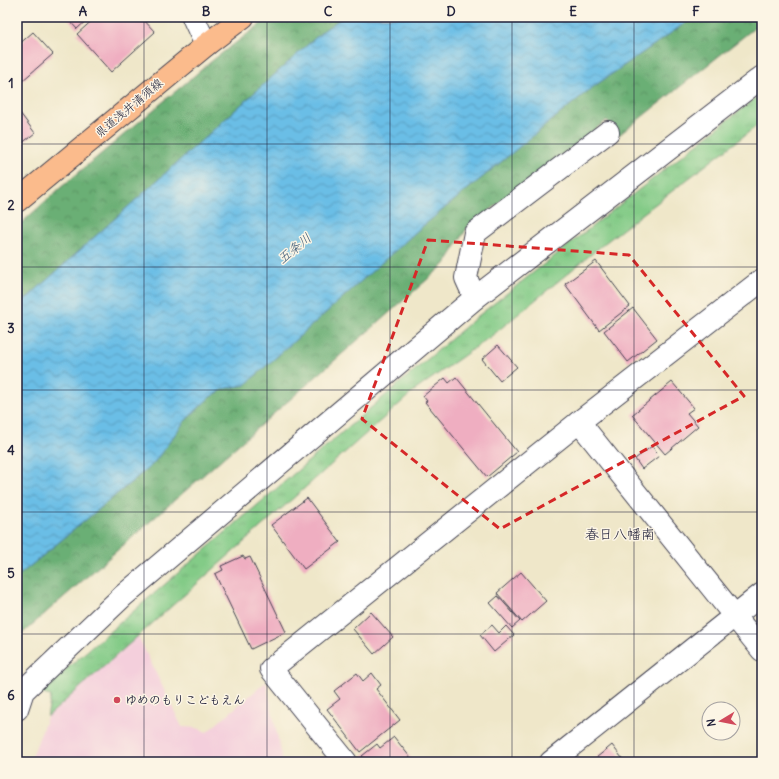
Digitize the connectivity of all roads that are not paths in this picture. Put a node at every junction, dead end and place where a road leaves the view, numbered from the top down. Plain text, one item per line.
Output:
1 (193, 17) edge
2 (243, 17) edge
3 (206, 45) junction
4 (762, 77) edge
5 (608, 132) dead end
6 (17, 201) edge
7 (762, 280) edge
8 (475, 298) junction
9 (580, 422) junction
10 (762, 594) edge
11 (735, 616) junction
12 (762, 650) edge
13 (17, 709) edge
14 (346, 762) edge
15 (551, 762) edge

1 - 3 street
2 - 3 main road, 県道浅井清須線
3 - 6 main road, 県道浅井清須線
4 - 8 street
5 - 8 street
7 - 9 street
8 - 13 street
9 - 11 street
9 - 14 street
10 - 11 street
11 - 12 street
11 - 15 street

